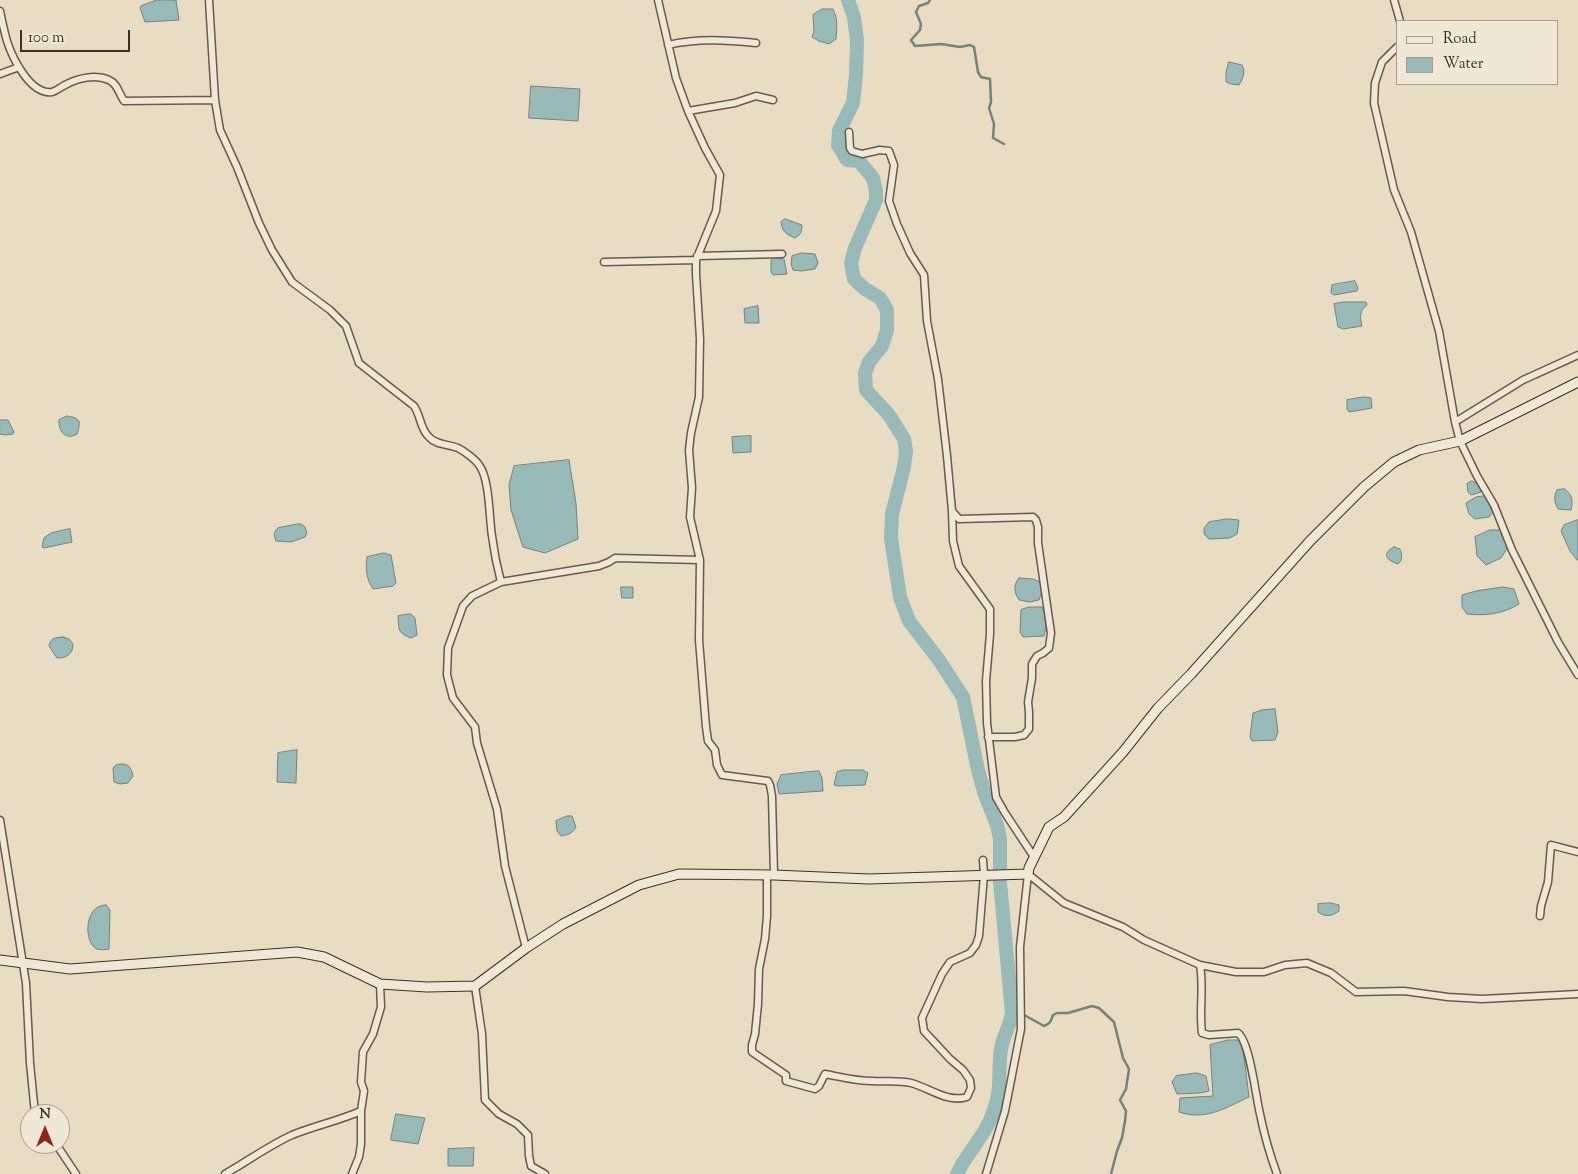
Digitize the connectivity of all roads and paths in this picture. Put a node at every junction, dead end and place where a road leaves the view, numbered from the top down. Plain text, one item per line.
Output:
1 (209, 0) edge
2 (658, 0) edge
3 (1394, 0) edge
4 (0, 10) edge
5 (1400, 20) edge
6 (756, 43) dead end
7 (668, 45) junction
8 (1396, 48) edge
9 (19, 67) junction
10 (0, 74) edge
11 (215, 100) junction
12 (773, 100) dead end
13 (688, 111) junction
14 (849, 132) dead end
15 (782, 254) dead end
16 (697, 258) junction
17 (604, 262) dead end
18 (1578, 355) edge
19 (1578, 382) edge
20 (1455, 422) junction
21 (1460, 441) junction
22 (952, 512) junction
23 (700, 560) junction
24 (501, 582) junction
25 (1578, 675) edge
26 (988, 737) junction
27 (0, 820) edge
28 (1578, 852) edge
29 (1034, 857) junction
30 (983, 860) dead end
31 (1028, 874) junction
32 (771, 875) junction
33 (989, 875) junction
34 (1540, 916) dead end
35 (526, 948) junction
36 (0, 960) edge
37 (23, 963) junction
38 (1200, 965) junction
39 (380, 984) junction
40 (475, 986) junction
41 (1578, 994) edge
42 (34, 1104) edge
43 (361, 1111) junction
44 (63, 1154) edge
45 (76, 1174) edge
46 (225, 1174) edge
47 (352, 1174) edge
48 (545, 1174) edge
49 (986, 1174) edge
50 (1277, 1174) edge

1 - 11 street
2 - 7 street
3 - 5 street
4 - 9 street
6 - 7 street
7 - 13 street
8 - 20 street
9 - 10 street
9 - 11 street
11 - 24 street
12 - 13 street
13 - 16 street
14 - 22 street
15 - 16 street
16 - 17 street
16 - 23 street
18 - 20 street
19 - 21 street
20 - 21 street
21 - 25 street
21 - 29 street
22 - 26 street
22 - 26 street
23 - 24 street
23 - 32 street
24 - 35 street
26 - 29 street
27 - 37 street
28 - 34 street
29 - 31 street
30 - 33 street
31 - 33 street
31 - 38 street
31 - 49 street
32 - 33 street
32 - 33 street
32 - 35 street
35 - 40 street
36 - 37 street
37 - 39 street
37 - 42 street
38 - 41 street
38 - 50 street
39 - 40 street
39 - 43 street
40 - 48 street
43 - 46 street
43 - 47 street
44 - 45 street

